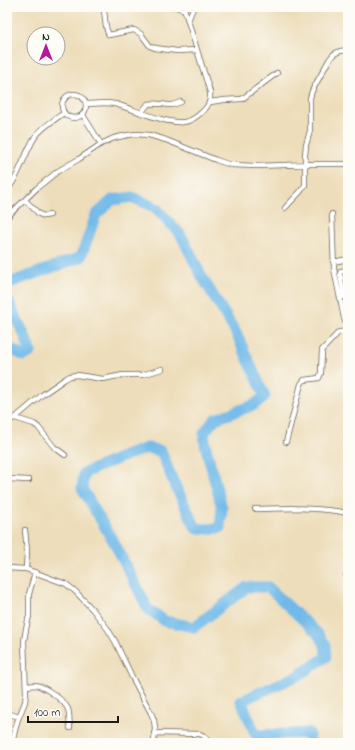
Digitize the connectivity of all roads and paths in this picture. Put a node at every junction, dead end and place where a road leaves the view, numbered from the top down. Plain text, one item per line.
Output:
1 (103, 7) edge
2 (176, 7) edge
3 (194, 7) edge
4 (185, 8) edge
5 (188, 21) junction
6 (197, 50) junction
7 (348, 50) edge
8 (277, 73) dead end
9 (181, 102) dead end
10 (210, 102) junction
11 (86, 104) junction
12 (64, 113) junction
13 (141, 113) junction
14 (83, 115) junction
15 (101, 144) junction
16 (307, 164) junction
17 (348, 164) edge
18 (7, 190) edge
19 (25, 200) junction
20 (285, 208) dead end
21 (332, 214) dead end
22 (50, 215) dead end
23 (7, 217) edge
24 (348, 259) edge
25 (333, 262) junction
26 (348, 270) edge
27 (344, 297) edge
28 (347, 330) edge
29 (162, 369) dead end
30 (15, 418) junction
31 (7, 421) edge
32 (286, 442) dead end
33 (65, 455) dead end
34 (7, 479) edge
35 (29, 480) dead end
36 (255, 509) dead end
37 (348, 513) edge
38 (25, 530) dead end
39 (7, 568) edge
40 (26, 569) junction
41 (35, 572) junction
42 (26, 686) junction
43 (7, 713) edge
44 (20, 716) junction
45 (70, 728) dead end
46 (154, 733) junction
47 (12, 743) edge
48 (154, 743) edge
49 (209, 743) edge

1 - 6 street
2 - 4 street
3 - 5 street
4 - 5 street
5 - 6 street
6 - 10 street
7 - 16 street
8 - 10 street
9 - 13 street
10 - 13 street
11 - 12 street
11 - 13 street
11 - 14 street
12 - 14 street
12 - 18 street
14 - 15 street
15 - 16 street
15 - 19 street
16 - 17 street
16 - 20 street
19 - 22 street
19 - 23 street
21 - 25 street
24 - 25 street
25 - 27 street
26 - 27 street
27 - 28 street
28 - 32 street
29 - 30 street
30 - 31 street
30 - 33 street
34 - 35 street
36 - 37 street
38 - 40 street
39 - 40 street
40 - 41 street
41 - 42 street
41 - 46 street
42 - 44 street
42 - 45 street
43 - 44 street
44 - 47 street
46 - 48 street
46 - 49 street

